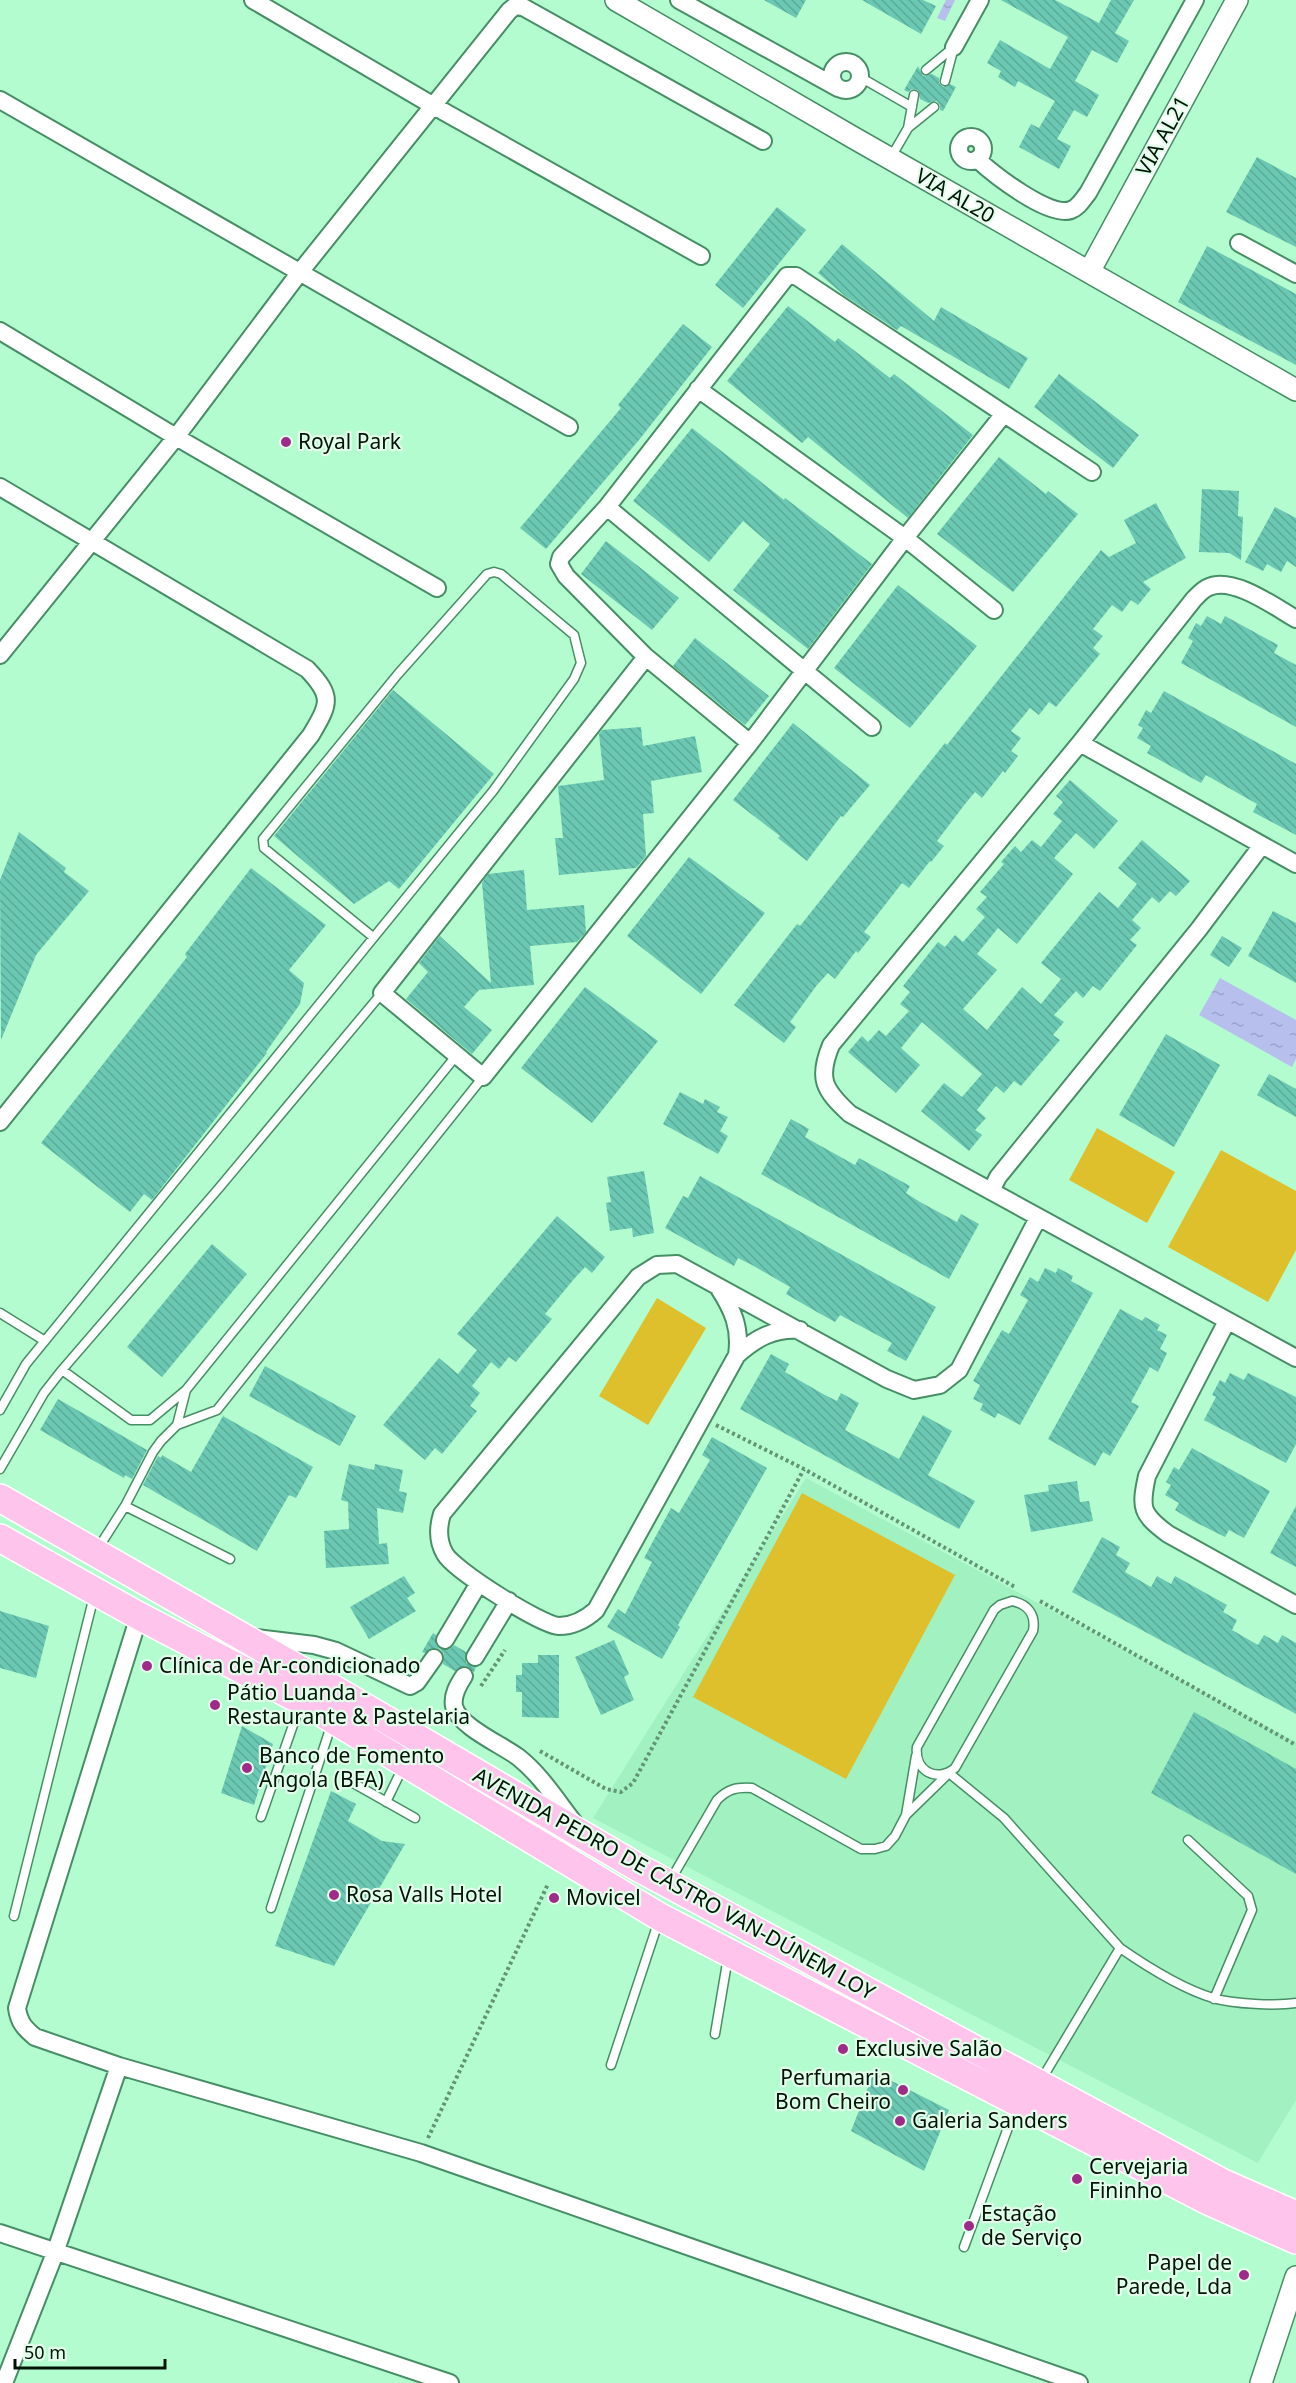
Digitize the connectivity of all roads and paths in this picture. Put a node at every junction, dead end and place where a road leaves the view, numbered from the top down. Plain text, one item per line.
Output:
1 (254, 0) edge
2 (616, 0) edge
3 (680, 0) edge
4 (980, 0) edge
5 (1195, 0) edge
6 (1237, 0) edge
7 (954, 47) junction
8 (834, 69) junction
9 (926, 70) dead end
10 (810, 71) junction
11 (860, 77) junction
12 (945, 81) dead end
13 (838, 88) junction
14 (914, 96) dead end
15 (0, 100) edge
16 (432, 105) junction
17 (934, 106) dead end
18 (912, 107) junction
19 (908, 128) junction
20 (763, 141) dead end
21 (890, 159) junction
22 (977, 159) dead end
23 (1239, 243) dead end
24 (701, 256) dead end
25 (300, 272) junction
26 (1089, 272) junction
27 (1296, 274) edge
28 (0, 331) edge
29 (698, 389) junction
30 (1296, 390) edge
31 (1003, 415) junction
32 (570, 427) dead end
33 (176, 437) junction
34 (1092, 472) dead end
35 (0, 487) edge
36 (607, 507) junction
37 (905, 538) junction
38 (91, 542) junction
39 (437, 588) dead end
40 (994, 610) dead end
41 (1296, 619) edge
42 (0, 656) edge
43 (646, 657) junction
44 (804, 671) junction
45 (873, 727) dead end
46 (750, 743) junction
47 (1080, 743) junction
48 (1262, 845) junction
49 (1296, 864) edge
50 (373, 937) junction
51 (382, 993) junction
52 (456, 1056) junction
53 (483, 1077) junction
54 (0, 1122) edge
55 (991, 1191) junction
56 (1038, 1218) junction
57 (717, 1286) junction
58 (0, 1313) edge
59 (1227, 1321) junction
60 (800, 1329) junction
61 (45, 1341) junction
62 (737, 1355) junction
63 (1296, 1358) edge
64 (62, 1371) junction
65 (186, 1390) junction
66 (0, 1410) edge
67 (703, 1418) junction
68 (177, 1425) junction
69 (0, 1469) edge
70 (804, 1469) junction
71 (0, 1498) edge
72 (125, 1506) junction
73 (0, 1538) edge
74 (95, 1553) junction
75 (230, 1559) dead end
76 (479, 1583) junction
77 (1019, 1589) dead end
78 (96, 1590) junction
79 (509, 1601) junction
80 (1040, 1601) dead end
81 (1296, 1605) edge
82 (139, 1616) junction
83 (240, 1636) junction
84 (445, 1640) dead end
85 (505, 1650) dead end
86 (475, 1657) dead end
87 (434, 1658) dead end
88 (464, 1676) dead end
89 (476, 1694) dead end
90 (302, 1701) junction
91 (333, 1719) junction
92 (1296, 1744) edge
93 (534, 1747) dead end
94 (916, 1755) junction
95 (406, 1762) junction
96 (949, 1773) junction
97 (346, 1779) dead end
98 (386, 1802) junction
99 (906, 1815) junction
100 (261, 1817) dead end
101 (415, 1818) dead end
102 (584, 1836) junction
103 (1188, 1840) dead end
104 (548, 1884) dead end
105 (669, 1884) junction
106 (271, 1908) dead end
107 (14, 1916) dead end
108 (660, 1917) junction
109 (1120, 1948) junction
110 (729, 1953) junction
111 (1214, 1999) junction
112 (1296, 2003) edge
113 (715, 2034) dead end
114 (612, 2065) dead end
115 (119, 2066) junction
116 (1039, 2084) junction
117 (1018, 2103) junction
118 (421, 2153) junction
119 (1296, 2215) edge
120 (0, 2233) edge
121 (1296, 2240) edge
122 (964, 2247) dead end
123 (55, 2253) junction
124 (1296, 2277) edge
125 (4, 2383) edge
126 (450, 2383) edge
127 (1079, 2383) edge
128 (1261, 2383) edge

1 - 16 street
2 - 21 street, VIA AL20
3 - 10 street
4 - 7 street
5 - 22 street
6 - 26 street, VIA AL21
7 - 9 lane
7 - 12 lane
8 - 10 street
8 - 11 street
8 - 13 street
10 - 13 street
11 - 13 street
11 - 18 lane
14 - 18 lane
15 - 25 street
16 - 20 street
16 - 24 street
16 - 25 street
17 - 19 lane
18 - 19 lane
19 - 21 lane
21 - 26 street, VIA AL20
23 - 27 street
25 - 32 street
25 - 33 street
26 - 30 street, VIA AL20
28 - 33 street
29 - 31 street
29 - 36 street
29 - 37 street
31 - 34 street
31 - 37 street
33 - 38 street
33 - 39 street
35 - 38 street
36 - 43 street
36 - 44 street
37 - 40 street
37 - 44 street
38 - 42 street
38 - 54 street
41 - 47 street
43 - 46 street
43 - 51 street
44 - 45 street
44 - 46 street
46 - 53 street
47 - 48 street
47 - 55 street
48 - 49 street
48 - 55 street
50 - 50 lane
50 - 61 lane
51 - 52 street
51 - 64 lane
52 - 53 street
52 - 65 lane
53 - 68 lane
55 - 56 street
56 - 59 street
56 - 60 street
57 - 60 street
57 - 62 street
57 - 76 street
58 - 61 lane
59 - 63 street
59 - 81 street
60 - 62 street
61 - 66 lane
62 - 67 street
64 - 65 lane
64 - 69 lane
65 - 68 lane
67 - 70 path
67 - 79 street
68 - 72 lane
70 - 77 path
70 - 93 path
71 - 74 highway, AVENIDA PEDRO DE CASTRO VAN-DÚNEM LOY
72 - 74 lane
72 - 75 lane
73 - 78 highway, AVENIDA PEDRO DE CASTRO VAN-DÚNEM LOY
74 - 83 highway, AVENIDA PEDRO DE CASTRO VAN-DÚNEM LOY
76 - 79 street
76 - 84 street
78 - 82 highway, AVENIDA PEDRO DE CASTRO VAN-DÚNEM LOY
78 - 107 lane
79 - 86 street
80 - 92 path
82 - 90 highway, AVENIDA PEDRO DE CASTRO VAN-DÚNEM LOY
82 - 115 street
83 - 87 street
83 - 102 highway, AVENIDA PEDRO DE CASTRO VAN-DÚNEM LOY
85 - 89 path
88 - 102 street
90 - 91 highway, AVENIDA PEDRO DE CASTRO VAN-DÚNEM LOY
90 - 100 lane
91 - 95 highway, AVENIDA PEDRO DE CASTRO VAN-DÚNEM LOY
91 - 106 lane
94 - 96 lane
94 - 96 lane
94 - 99 lane
95 - 98 lane
95 - 108 highway, AVENIDA PEDRO DE CASTRO VAN-DÚNEM LOY
96 - 99 lane
96 - 109 lane
97 - 98 lane
98 - 101 lane
99 - 105 lane
102 - 105 highway, AVENIDA PEDRO DE CASTRO VAN-DÚNEM LOY
103 - 111 lane
104 - 118 path
105 - 116 highway, AVENIDA PEDRO DE CASTRO VAN-DÚNEM LOY
108 - 110 highway, AVENIDA PEDRO DE CASTRO VAN-DÚNEM LOY
108 - 114 lane
109 - 111 lane
109 - 116 lane
110 - 113 lane
110 - 117 highway, AVENIDA PEDRO DE CASTRO VAN-DÚNEM LOY
111 - 112 lane
115 - 118 street
115 - 123 street
116 - 119 highway, AVENIDA PEDRO DE CASTRO VAN-DÚNEM LOY
117 - 121 highway, AVENIDA PEDRO DE CASTRO VAN-DÚNEM LOY
117 - 122 lane
118 - 127 street
120 - 123 street
123 - 125 street
123 - 126 street
124 - 128 street

